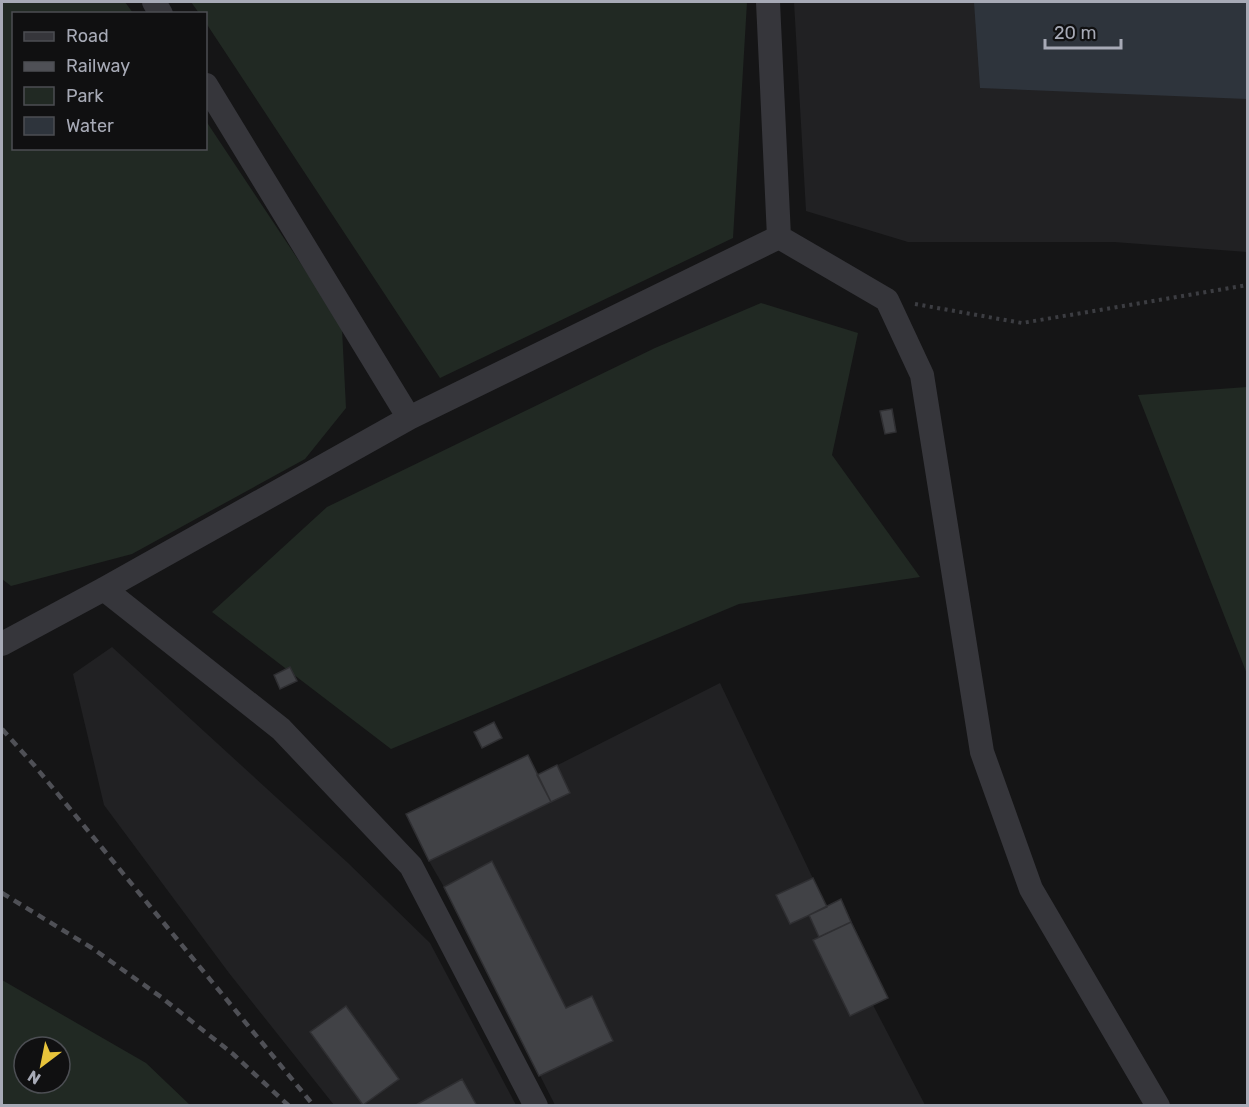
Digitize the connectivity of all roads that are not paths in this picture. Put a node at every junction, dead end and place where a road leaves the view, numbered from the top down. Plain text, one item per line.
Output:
1 (768, 2) edge
2 (207, 87) edge
3 (779, 237) junction
4 (409, 418) junction
5 (104, 589) junction
6 (2, 644) edge
7 (536, 1106) edge
8 (1158, 1106) edge

1 - 3 street
2 - 4 street
3 - 4 street
3 - 8 street
4 - 5 street
5 - 6 street
5 - 7 street

